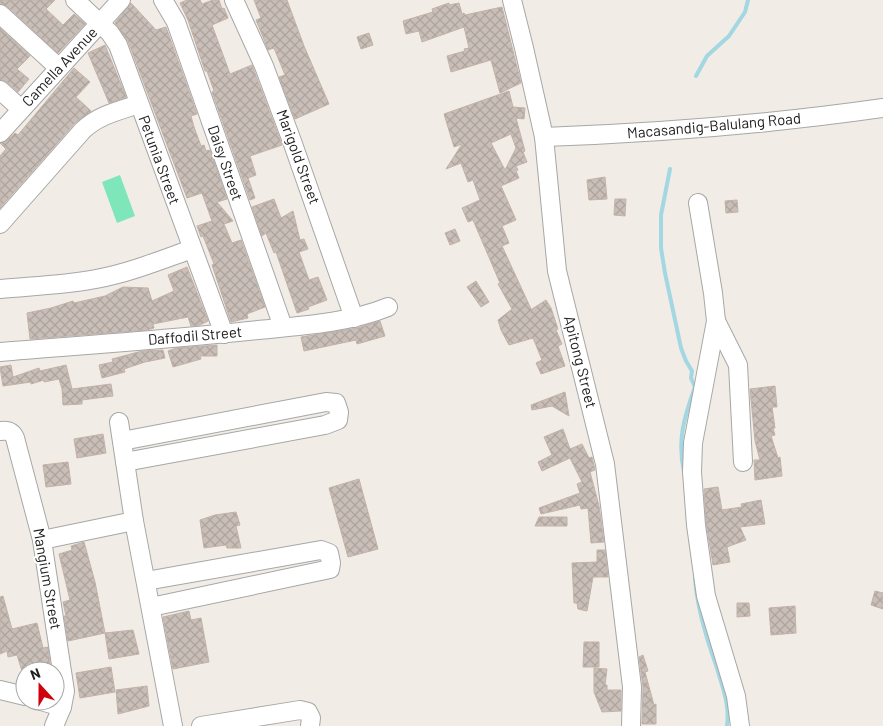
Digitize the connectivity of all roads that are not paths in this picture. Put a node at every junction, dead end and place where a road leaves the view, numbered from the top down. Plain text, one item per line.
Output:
1 (75, 0) edge
2 (121, 0) edge
3 (163, 0) edge
4 (234, 0) edge
5 (512, 0) edge
6 (0, 14) edge
7 (100, 23) junction
8 (59, 68) junction
9 (0, 90) edge
10 (139, 104) junction
11 (883, 108) edge
12 (21, 109) junction
13 (0, 134) edge
14 (544, 137) junction
15 (698, 203) dead end
16 (0, 224) edge
17 (192, 250) junction
18 (0, 289) edge
19 (388, 307) dead end
20 (354, 318) junction
21 (716, 321) junction
22 (283, 327) junction
23 (224, 334) junction
24 (0, 352) edge
25 (119, 422) dead end
26 (6, 432) edge
27 (122, 441) junction
28 (125, 462) junction
29 (743, 462) dead end
30 (134, 521) junction
31 (42, 540) junction
32 (146, 581) junction
33 (151, 606) junction
34 (60, 661) edge
35 (0, 690) edge
36 (15, 694) edge
37 (60, 711) edge
38 (54, 726) edge
39 (173, 726) edge
40 (201, 726) edge
41 (310, 726) edge
42 (631, 726) edge
43 (740, 726) edge

1 - 7 street, Petunia Street
2 - 7 street, Camella Avenue
3 - 22 street, Daisy Street
4 - 20 street, Marigold Street
5 - 14 street, Apitong Street
6 - 8 street
7 - 8 street, Camella Avenue
7 - 10 street, Petunia Street
8 - 12 street, Camella Avenue
9 - 12 street
10 - 16 street
10 - 17 street, Petunia Street
11 - 14 street, Macasandig-Balulang Road
12 - 13 street, Camella Avenue
14 - 42 street, Apitong Street
15 - 21 street
17 - 18 street
17 - 23 street, Petunia Street
19 - 20 street, Daffodil Street
20 - 22 street, Daffodil Street
21 - 29 street
21 - 43 street
22 - 23 street, Daffodil Street
23 - 24 street, Daffodil Street
25 - 27 street
26 - 31 street, Mangium Street
27 - 28 street
27 - 28 street
28 - 30 street
30 - 31 street
30 - 32 street
31 - 34 street, Mangium Street
32 - 33 street
32 - 33 street
33 - 39 street
35 - 36 street
37 - 38 street, Mangium Street
40 - 41 street

